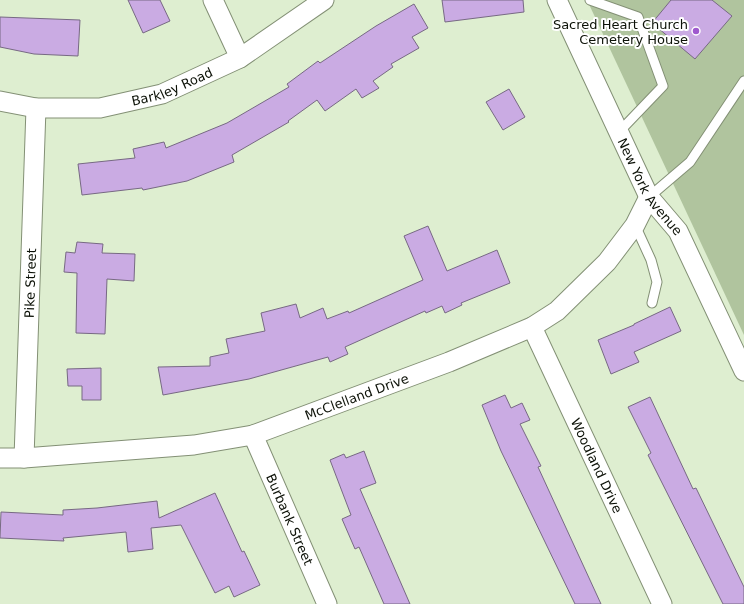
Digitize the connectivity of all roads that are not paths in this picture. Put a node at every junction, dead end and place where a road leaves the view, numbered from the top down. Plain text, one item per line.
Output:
1 (213, 0) edge
2 (324, 0) edge
3 (557, 0) edge
4 (590, 0) edge
5 (240, 58) junction
6 (744, 81) edge
7 (0, 101) edge
8 (36, 108) junction
9 (618, 133) junction
10 (648, 197) junction
11 (635, 225) junction
12 (652, 303) dead end
13 (532, 327) junction
14 (744, 371) edge
15 (253, 435) junction
16 (0, 458) edge
17 (24, 458) junction
18 (327, 604) edge
19 (662, 604) edge

1 - 5 street
2 - 5 street, Barkley Road
3 - 9 street, New York Avenue
4 - 9 lane
5 - 8 street, Barkley Road
6 - 10 lane
7 - 8 street, Barkley Road
8 - 17 street, Pike Street
9 - 10 street, New York Avenue
10 - 11 street, McClelland Drive
10 - 14 street, New York Avenue
11 - 12 lane
11 - 13 street, McClelland Drive
13 - 15 street, McClelland Drive
13 - 19 street, Woodland Drive
15 - 17 street, McClelland Drive
15 - 18 street, Burbank Street
16 - 17 street, McClelland Drive

